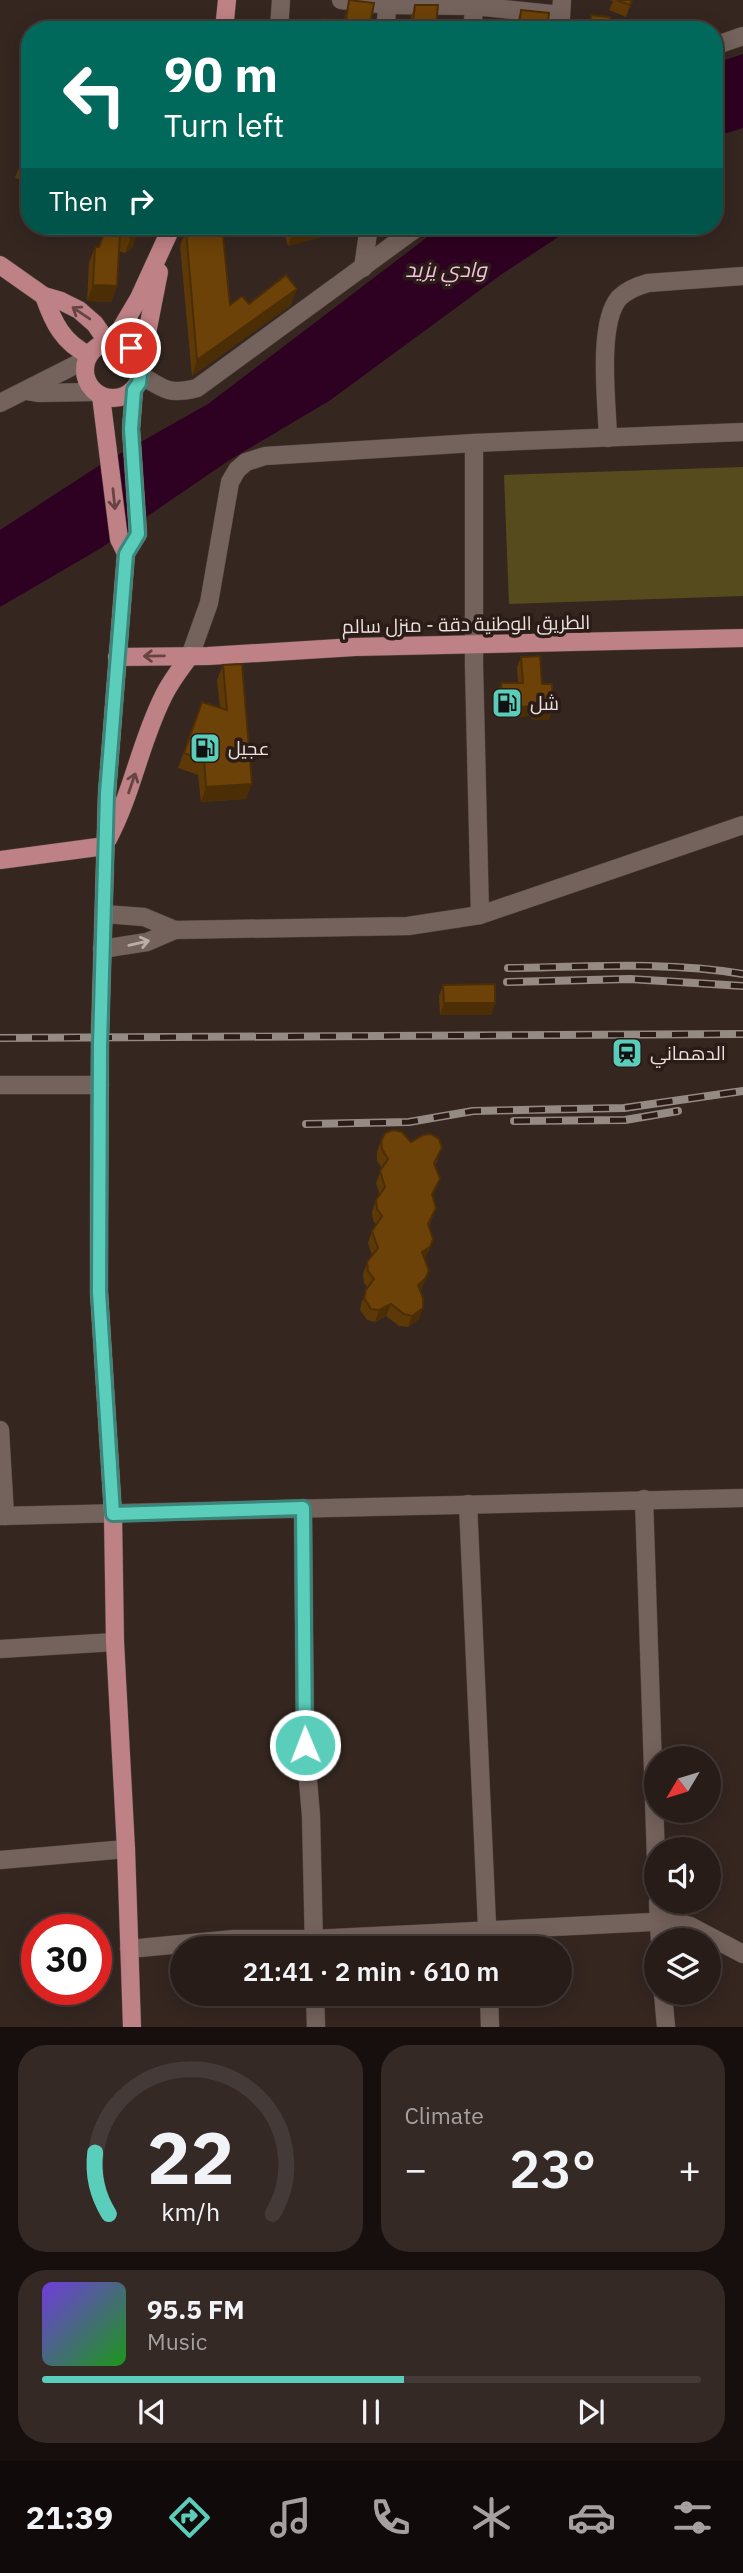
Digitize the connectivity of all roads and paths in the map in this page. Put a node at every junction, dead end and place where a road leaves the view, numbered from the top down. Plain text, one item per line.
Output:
1 (227, 0) edge
2 (281, 0) edge
3 (341, 0) edge
4 (388, 2) edge
5 (475, 3) edge
6 (561, 15) edge
7 (225, 21) edge
8 (280, 21) edge
9 (386, 21) edge
10 (472, 21) edge
11 (743, 36) edge
12 (723, 43) edge
13 (169, 235) edge
14 (368, 235) edge
15 (407, 235) edge
16 (165, 245) junction
17 (0, 265) edge
18 (363, 268) junction
19 (743, 276) edge
20 (44, 296) junction
21 (111, 342) junction
22 (88, 357) junction
23 (139, 376) junction
24 (27, 391) junction
25 (98, 394) junction
26 (0, 402) edge
27 (743, 432) edge
28 (608, 438) junction
29 (474, 443) junction
30 (122, 546) junction
31 (743, 638) edge
32 (475, 645) junction
33 (190, 656) junction
34 (117, 657) junction
35 (743, 825) edge
36 (105, 846) junction
37 (0, 860) edge
38 (104, 914) junction
39 (480, 915) junction
40 (175, 930) junction
41 (102, 949) junction
42 (0, 1085) edge
43 (100, 1085) junction
44 (0, 1430) edge
45 (743, 1499) edge
46 (644, 1500) junction
47 (468, 1504) junction
48 (303, 1508) junction
49 (113, 1514) junction
50 (2, 1516) edge
51 (115, 1642) junction
52 (0, 1649) edge
53 (655, 1837) edge
54 (126, 1849) junction
55 (0, 1860) edge
56 (669, 1928) edge
57 (692, 1928) edge
58 (488, 1929) junction
59 (644, 1932) edge
60 (314, 1936) edge
61 (407, 1936) edge
62 (488, 1936) edge
63 (721, 1943) edge
64 (170, 1945) edge
65 (129, 1949) junction
66 (743, 1955) edge
67 (664, 2005) edge
68 (315, 2006) edge
69 (490, 2006) edge
70 (132, 2027) edge
71 (316, 2027) edge
72 (491, 2027) edge
73 (666, 2027) edge

1 - 7 main road
2 - 8 street
3 - 4 street
4 - 5 street
4 - 9 street
5 - 6 street
5 - 10 street
11 - 12 street
13 - 16 main road
14 - 18 street
15 - 18 street
16 - 21 main road
16 - 23 main road
17 - 20 main road
18 - 23 street
19 - 28 street
21 -> 20 main road
20 - 22 main road
21 - 22 main road
21 - 23 main road
22 - 24 street
22 - 25 main road
23 - 25 main road
23 - 30 main road
24 - 25 street
24 - 26 street
25 -> 30 main road
27 - 28 street
28 - 29 street
29 - 32 street
29 - 33 street
30 - 34 main road
31 - 32 main road, الطريق الوطنية دقة - منزل سالم
32 - 33 main road, الطريق الوطنية دقة - منزل سالم
32 - 39 street
33 -> 34 main road, الطريق الوطنية دقة - منزل سالم
36 -> 33 main road
34 - 36 main road
35 - 39 street
36 - 37 main road
36 - 38 main road
38 - 40 street
38 - 41 main road
39 - 40 street
41 -> 40 street
41 - 43 main road
42 - 43 street
43 - 49 main road
44 - 50 street
45 - 46 street
46 - 47 street
46 - 53 street
47 - 48 street
47 - 58 street
48 - 49 street
48 - 60 street
49 - 50 street
49 - 51 main road
51 - 52 street
51 - 54 main road
54 - 55 street
54 - 65 main road
56 - 57 street
58 - 59 street
58 - 61 street
58 - 62 street
63 - 66 street
64 - 65 street
65 - 70 main road
67 - 73 street
68 - 71 street
69 - 72 street

